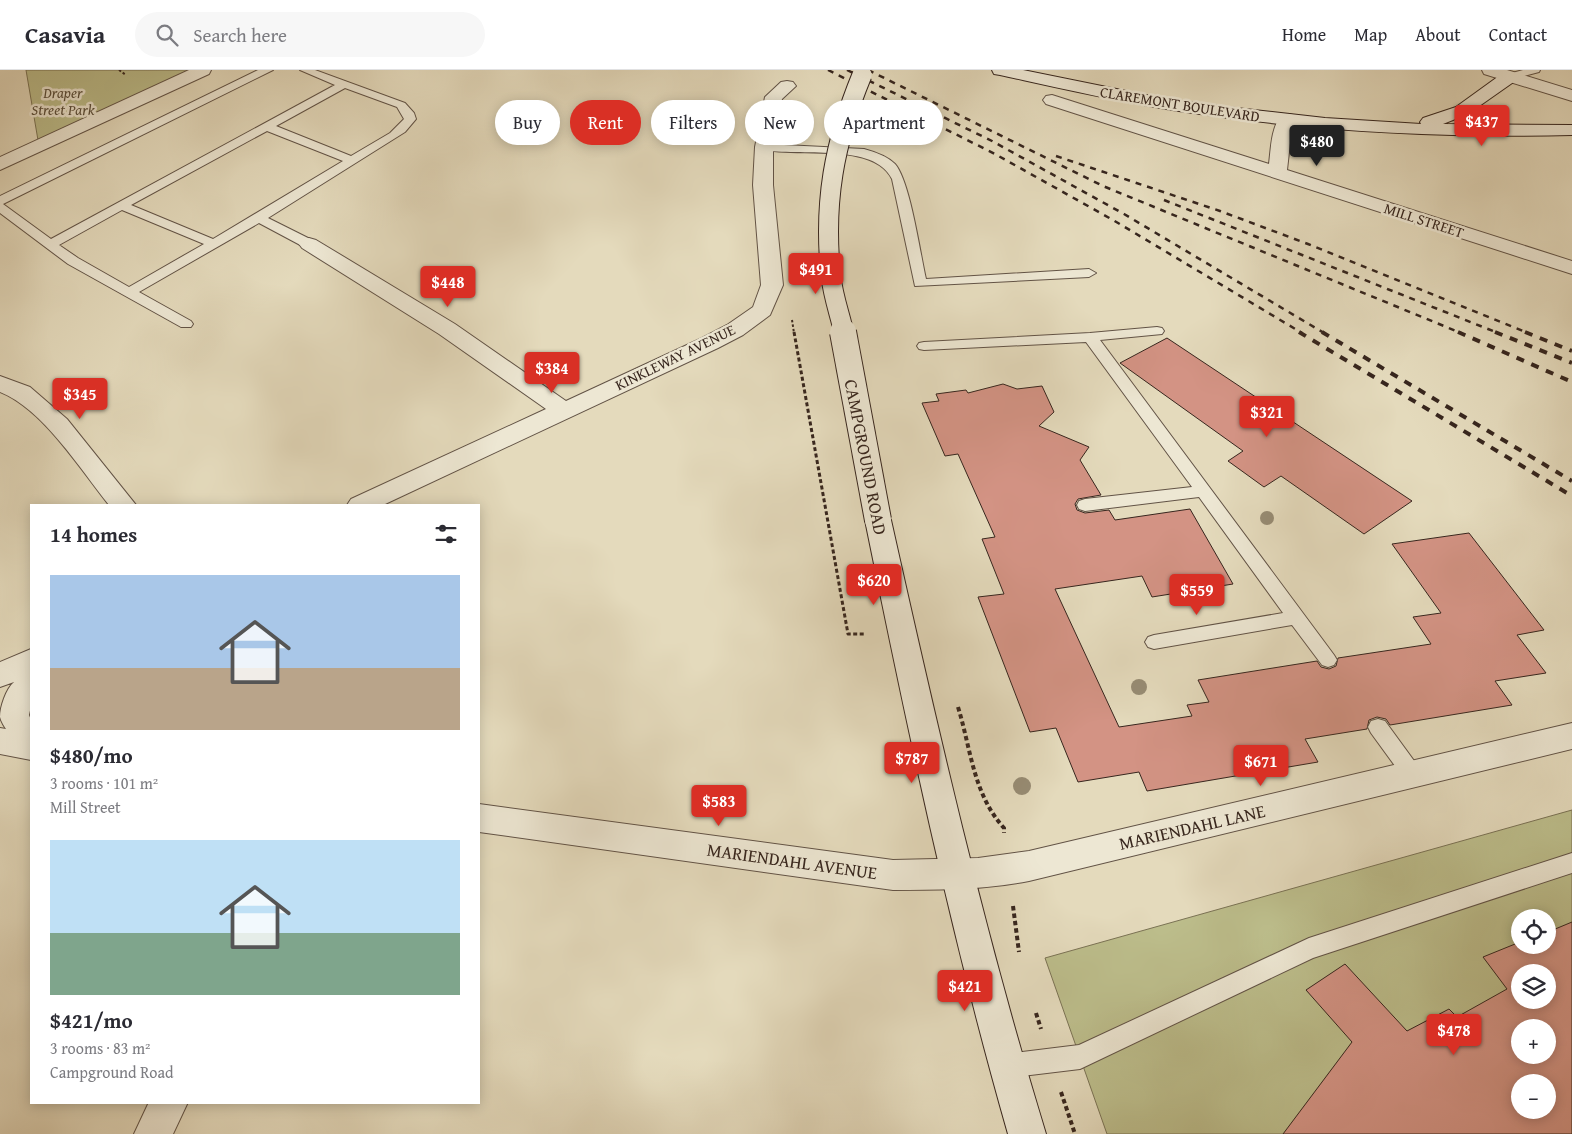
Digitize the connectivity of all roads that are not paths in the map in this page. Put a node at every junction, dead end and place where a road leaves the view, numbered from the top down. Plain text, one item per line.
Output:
1 (203, 70) edge
2 (268, 70) edge
3 (306, 70) edge
4 (865, 70) edge
5 (1000, 70) edge
6 (1490, 70) edge
7 (1535, 70) edge
8 (1509, 77) junction
9 (344, 84) junction
10 (787, 86) dead end
11 (1572, 96) edge
12 (1052, 100) dead end
13 (1287, 119) junction
14 (266, 126) junction
15 (1392, 127) junction
16 (1572, 130) edge
17 (764, 146) junction
18 (352, 161) junction
19 (0, 164) edge
20 (1277, 172) junction
21 (0, 201) edge
22 (122, 206) junction
23 (0, 207) edge
24 (259, 218) junction
25 (214, 244) junction
26 (309, 244) joint
27 (49, 246) junction
28 (1572, 268) edge
29 (1090, 273) dead end
30 (128, 294) junction
31 (186, 324) dead end
32 (1156, 331) dead end
33 (1090, 337) junction
34 (924, 346) dead end
35 (0, 383) edge
36 (563, 410) junction
37 (1204, 491) junction
38 (122, 504) edge
39 (362, 504) edge
40 (1085, 505) dead end
41 (1297, 617) junction
42 (1154, 642) dead end
43 (30, 660) edge
44 (1328, 660) dead end
45 (0, 675) edge
46 (30, 684) edge
47 (1378, 727) dead end
48 (1572, 736) edge
49 (0, 741) edge
50 (30, 747) edge
51 (1413, 775) junction
52 (480, 818) edge
53 (1572, 863) edge
54 (957, 875) junction
55 (1006, 1066) junction
56 (168, 1104) edge
57 (154, 1134) edge
58 (1027, 1134) edge

1 - 19 street
2 - 21 lane
3 - 9 lane
4 - 54 street, CAMPGROUND ROAD, bridge
5 - 13 street, CLAREMONT BOULEVARD
6 - 8 street
7 - 8 lane
8 - 11 street
8 - 15 street
9 - 14 lane
9 - 18 lane
10 - 17 street, KINKLEWAY AVENUE
12 - 20 street, MILL STREET
13 - 15 street, CLAREMONT BOULEVARD
13 - 20 street
14 - 18 lane
14 - 22 lane
15 - 16 street, CLAREMONT BOULEVARD
17 - 29 lane
17 - 36 street, KINKLEWAY AVENUE
18 - 24 lane
20 - 28 street, MILL STREET
22 - 25 lane
22 - 27 lane
23 - 27 lane
24 - 25 lane
24 - 26 lane
25 - 30 lane
26 - 36 street
27 - 30 lane
30 - 31 lane
32 - 33 lane
33 - 34 lane
33 - 37 lane
35 - 38 street
36 - 39 street, KINKLEWAY AVENUE
37 - 40 lane
37 - 41 lane
41 - 42 lane
41 - 44 lane
43 - 45 street
46 - 50 street
47 - 51 lane
48 - 51 street, MARIENDAHL LANE
49 - 50 street
51 - 54 street, MARIENDAHL LANE
52 - 54 street, MARIENDAHL AVENUE
53 - 55 lane
54 - 55 street, CAMPGROUND ROAD
55 - 58 street, CAMPGROUND ROAD
56 - 57 street

